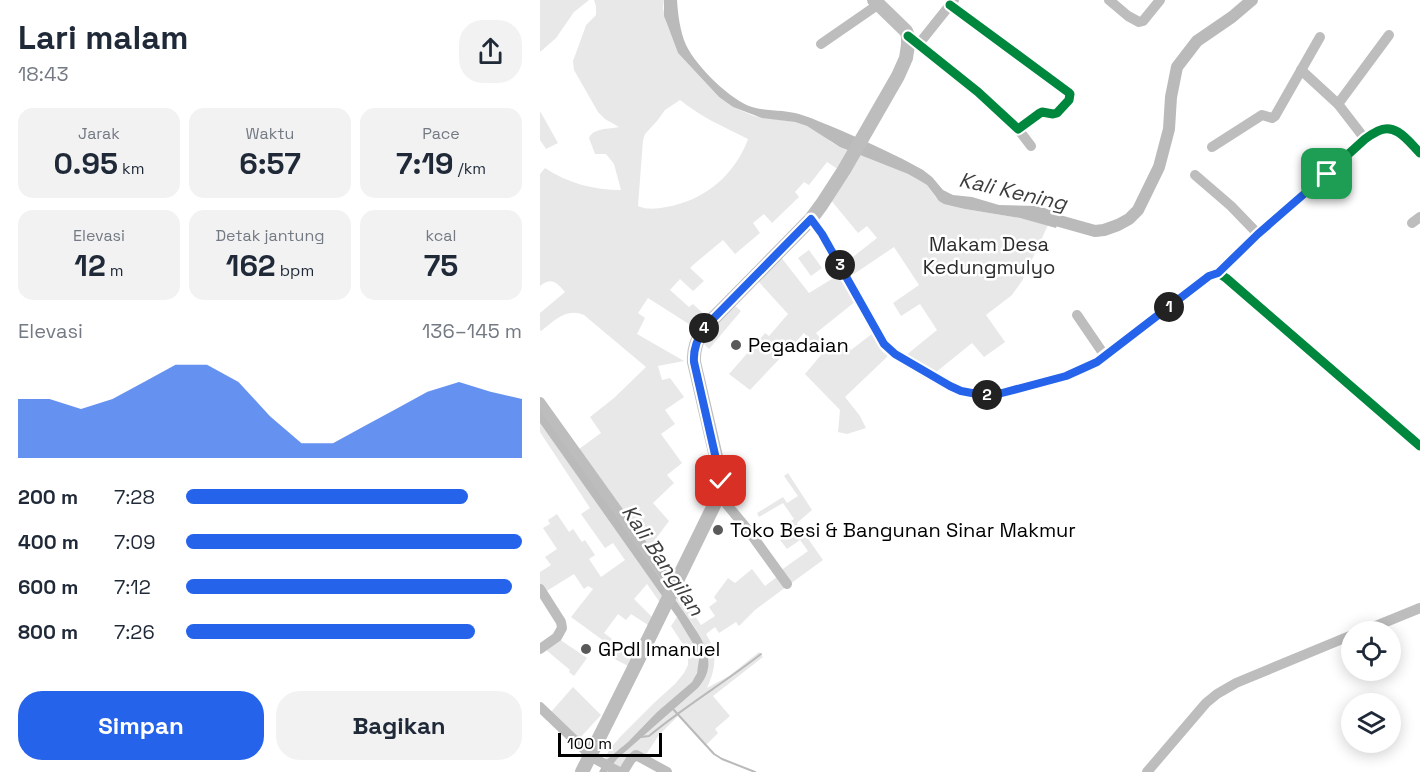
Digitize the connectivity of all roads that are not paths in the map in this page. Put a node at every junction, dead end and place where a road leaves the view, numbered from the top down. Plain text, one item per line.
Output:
1 (1109, 0) edge
2 (1160, 0) edge
3 (876, 2) edge
4 (952, 2) edge
5 (1389, 35) dead end
6 (1320, 37) dead end
7 (913, 40) junction
8 (821, 44) dead end
9 (1301, 70) junction
10 (1338, 104) junction
11 (1018, 129) junction
12 (1365, 139) junction
13 (1031, 146) dead end
14 (1212, 147) dead end
15 (1420, 153) edge
16 (1195, 175) dead end
17 (811, 219) junction
18 (1258, 234) junction
19 (1218, 273) junction
20 (1077, 315) dead end
21 (1105, 356) junction
22 (540, 402) edge
23 (1420, 446) edge
24 (719, 495) junction
25 (787, 584) dead end
26 (540, 589) edge
27 (671, 594) junction
28 (1420, 608) edge
29 (1388, 621) edge
30 (1341, 640) edge
31 (540, 649) edge
32 (540, 707) edge
33 (595, 759) junction
34 (618, 771) edge
35 (582, 772) edge
36 (667, 772) edge
37 (1147, 772) edge

1 - 2 street
3 - 7 main road
3 - 8 street
4 - 7 street
4 - 11 street
5 - 10 street
6 - 9 street
7 - 11 street
7 - 17 main road
9 - 10 street
9 - 14 street
10 - 12 street
11 - 13 street
12 - 15 street
12 - 18 street
16 - 18 street
17 - 21 street
17 - 24 main road
18 - 19 street
19 - 21 street
19 - 23 street
20 - 21 street
22 - 27 street
24 - 25 street
24 - 27 main road
26 - 31 street
27 - 33 main road
28 - 29 street
30 - 37 street
32 - 33 street
33 - 34 street
33 - 35 main road
34 - 36 street

